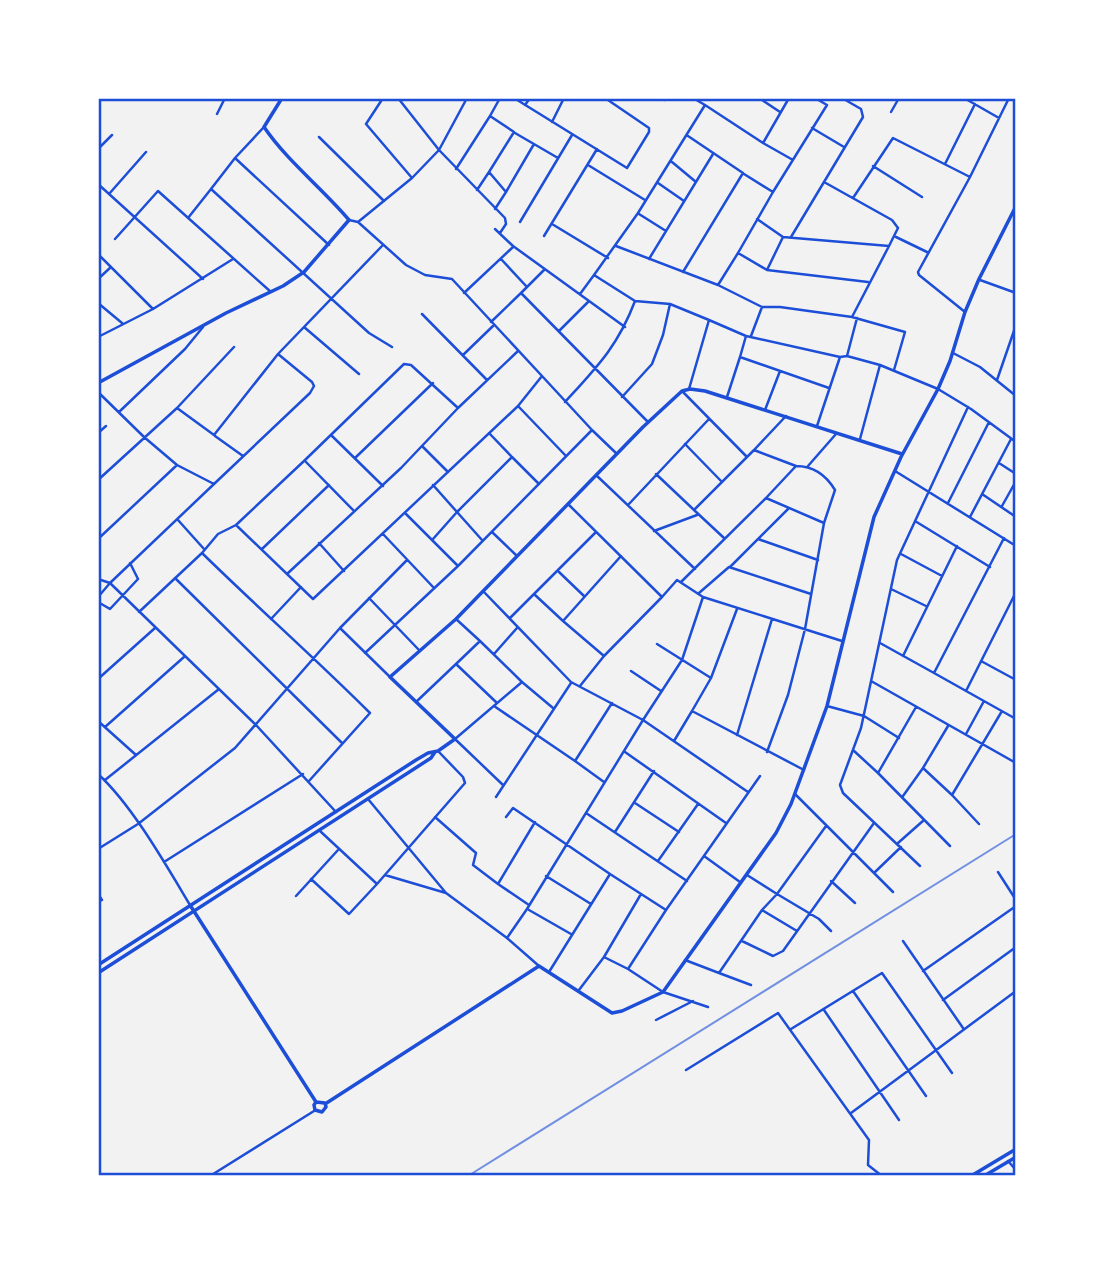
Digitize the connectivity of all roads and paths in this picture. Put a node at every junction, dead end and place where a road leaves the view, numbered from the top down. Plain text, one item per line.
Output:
1 (225, 98) edge
2 (282, 98) edge
3 (383, 98) edge
4 (398, 98) edge
5 (467, 98) edge
6 (500, 98) edge
7 (514, 98) edge
8 (530, 98) edge
9 (564, 98) edge
10 (605, 98) edge
11 (660, 98) edge
12 (671, 98) edge
13 (693, 98) edge
14 (759, 98) edge
15 (789, 98) edge
16 (815, 98) edge
17 (842, 98) edge
18 (899, 98) edge
19 (964, 98) edge
20 (1009, 98) edge
21 (830, 99) edge
22 (975, 104) junction
23 (526, 105) junction
24 (705, 105) junction
25 (827, 105) junction
26 (780, 112) junction
27 (891, 112) dead end
28 (217, 114) dead end
29 (490, 116) junction
30 (999, 118) junction
31 (552, 122) junction
32 (264, 127) junction
33 (812, 128) junction
34 (514, 132) junction
35 (573, 134) junction
36 (112, 135) dead end
37 (688, 136) junction
38 (319, 137) dead end
39 (764, 143) junction
40 (534, 144) junction
41 (844, 147) junction
42 (98, 149) edge
43 (597, 149) junction
44 (439, 150) junction
45 (146, 152) dead end
46 (714, 153) junction
47 (235, 158) junction
48 (558, 158) junction
49 (793, 160) junction
50 (672, 161) junction
51 (945, 164) junction
52 (588, 165) junction
53 (873, 166) junction
54 (456, 169) junction
55 (489, 172) junction
56 (743, 173) junction
57 (970, 177) junction
58 (412, 178) junction
59 (823, 181) junction
60 (657, 182) junction
61 (696, 182) junction
62 (98, 184) edge
63 (211, 189) junction
64 (477, 191) junction
65 (506, 192) junction
66 (773, 192) junction
67 (109, 194) junction
68 (922, 197) dead end
69 (853, 198) junction
70 (384, 201) junction
71 (645, 201) junction
72 (684, 201) junction
73 (1016, 206) edge
74 (495, 209) junction
75 (638, 213) junction
76 (135, 216) junction
77 (188, 218) junction
78 (757, 219) junction
79 (349, 220) junction
80 (358, 222) junction
81 (520, 222) dead end
82 (551, 224) junction
83 (495, 229) dead end
84 (666, 231) junction
85 (500, 233) junction
86 (544, 236) dead end
87 (895, 236) junction
88 (782, 237) junction
89 (791, 237) junction
90 (115, 239) dead end
91 (329, 245) junction
92 (383, 245) junction
93 (513, 246) junction
94 (617, 246) junction
95 (889, 246) junction
96 (927, 252) junction
97 (737, 253) junction
98 (98, 254) edge
99 (608, 258) junction
100 (233, 259) junction
101 (501, 259) junction
102 (649, 259) junction
103 (111, 266) junction
104 (544, 269) junction
105 (767, 270) junction
106 (304, 272) junction
107 (683, 272) junction
108 (594, 275) junction
109 (98, 279) edge
110 (204, 279) junction
111 (979, 279) junction
112 (869, 282) junction
113 (718, 285) junction
114 (527, 287) junction
115 (271, 292) junction
116 (464, 293) junction
117 (521, 293) junction
118 (1016, 293) edge
119 (580, 294) junction
120 (331, 298) junction
121 (589, 301) junction
122 (635, 301) junction
123 (98, 303) edge
124 (670, 304) junction
125 (762, 307) junction
126 (153, 309) junction
127 (965, 312) junction
128 (422, 314) dead end
129 (852, 317) junction
130 (857, 318) junction
131 (709, 320) junction
132 (122, 323) junction
133 (493, 323) junction
134 (205, 324) junction
135 (1016, 325) edge
136 (304, 327) junction
137 (625, 327) junction
138 (559, 331) junction
139 (746, 336) junction
140 (751, 336) junction
141 (98, 337) edge
142 (234, 347) dead end
143 (392, 347) dead end
144 (517, 351) junction
145 (953, 353) junction
146 (278, 354) junction
147 (463, 355) junction
148 (848, 356) junction
149 (740, 357) junction
150 (840, 357) junction
151 (880, 365) junction
152 (596, 369) junction
153 (894, 370) junction
154 (780, 371) junction
155 (359, 374) dead end
156 (542, 376) junction
157 (487, 380) junction
158 (997, 380) junction
159 (98, 383) edge
160 (433, 383) junction
161 (829, 388) junction
162 (690, 389) junction
163 (938, 389) junction
164 (98, 391) edge
165 (682, 391) junction
166 (1016, 396) edge
167 (622, 397) junction
168 (727, 398) junction
169 (565, 402) junction
170 (518, 406) junction
171 (968, 407) junction
172 (177, 408) junction
173 (458, 408) junction
174 (765, 410) junction
175 (118, 412) junction
176 (786, 416) junction
177 (709, 419) junction
178 (648, 422) junction
179 (989, 422) junction
180 (106, 426) dead end
181 (817, 426) junction
182 (592, 430) junction
183 (837, 432) junction
184 (98, 433) edge
185 (489, 433) junction
186 (214, 435) junction
187 (331, 435) junction
188 (144, 436) junction
189 (1011, 438) junction
190 (860, 440) junction
191 (1016, 442) edge
192 (684, 444) junction
193 (422, 446) junction
194 (754, 450) junction
195 (617, 454) junction
196 (903, 454) junction
197 (243, 456) junction
198 (566, 456) junction
199 (512, 457) junction
200 (747, 457) junction
201 (355, 458) junction
202 (304, 461) junction
203 (999, 463) junction
204 (177, 465) junction
205 (796, 466) junction
206 (808, 466) junction
207 (894, 471) junction
208 (448, 472) junction
209 (656, 474) junction
210 (1016, 474) edge
211 (596, 475) junction
212 (98, 480) edge
213 (1016, 481) edge
214 (722, 482) junction
215 (214, 484) junction
216 (540, 484) junction
217 (329, 485) junction
218 (433, 485) junction
219 (383, 486) junction
220 (929, 491) junction
221 (982, 494) junction
222 (766, 498) junction
223 (948, 503) junction
224 (568, 504) junction
225 (628, 505) junction
226 (1002, 507) junction
227 (789, 508) junction
228 (694, 510) junction
229 (354, 511) junction
230 (457, 512) junction
231 (405, 513) junction
232 (699, 515) junction
233 (970, 517) junction
234 (1016, 517) edge
235 (177, 519) junction
236 (915, 521) junction
237 (824, 523) junction
238 (236, 525) junction
239 (654, 531) junction
240 (492, 532) junction
241 (596, 532) junction
242 (383, 534) junction
243 (725, 538) junction
244 (1004, 538) junction
245 (98, 539) edge
246 (433, 539) junction
247 (758, 539) junction
248 (482, 540) junction
249 (319, 543) junction
250 (957, 546) junction
251 (1016, 546) edge
252 (262, 549) junction
253 (203, 551) junction
254 (900, 553) junction
255 (621, 556) junction
256 (518, 557) junction
257 (407, 560) junction
258 (818, 560) junction
259 (130, 563) junction
260 (458, 566) junction
261 (730, 567) junction
262 (990, 567) junction
263 (695, 569) junction
264 (344, 571) junction
265 (559, 572) junction
266 (287, 574) junction
267 (942, 576) junction
268 (175, 578) junction
269 (98, 579) edge
270 (681, 582) junction
271 (110, 583) junction
272 (301, 587) junction
273 (434, 587) junction
274 (891, 589) junction
275 (483, 591) junction
276 (1016, 592) edge
277 (534, 594) junction
278 (698, 594) junction
279 (811, 594) junction
280 (123, 596) junction
281 (584, 596) junction
282 (662, 597) junction
283 (703, 597) junction
284 (369, 598) junction
285 (98, 600) edge
286 (926, 606) junction
287 (737, 608) junction
288 (139, 612) junction
289 (510, 618) junction
290 (271, 619) junction
291 (456, 619) junction
292 (772, 619) junction
293 (563, 621) junction
294 (394, 625) junction
295 (155, 628) junction
296 (340, 628) junction
297 (517, 628) junction
298 (805, 629) junction
299 (480, 641) junction
300 (844, 642) junction
301 (880, 643) junction
302 (657, 645) dead end
303 (419, 650) junction
304 (365, 653) junction
305 (494, 654) junction
306 (185, 656) junction
307 (604, 656) junction
308 (903, 656) junction
309 (314, 657) junction
310 (682, 660) junction
311 (981, 661) junction
312 (456, 664) junction
313 (631, 671) dead end
314 (934, 673) junction
315 (390, 677) junction
316 (711, 678) junction
317 (98, 679) edge
318 (1016, 680) edge
319 (871, 681) junction
320 (522, 682) junction
321 (572, 682) junction
322 (579, 687) junction
323 (286, 688) junction
324 (219, 689) junction
325 (661, 691) junction
326 (966, 691) junction
327 (984, 701) junction
328 (416, 702) junction
329 (612, 702) junction
330 (497, 703) junction
331 (494, 706) junction
332 (827, 706) junction
333 (916, 707) junction
334 (553, 708) junction
335 (692, 711) junction
336 (1002, 711) junction
337 (864, 716) junction
338 (1016, 719) edge
339 (643, 720) junction
340 (98, 721) edge
341 (256, 725) junction
342 (949, 725) junction
343 (105, 727) junction
344 (966, 734) junction
345 (737, 735) junction
346 (537, 736) junction
347 (899, 738) junction
348 (455, 740) junction
349 (674, 741) junction
350 (342, 743) junction
351 (983, 744) junction
352 (853, 750) junction
353 (437, 752) junction
354 (625, 752) junction
355 (767, 752) junction
356 (136, 755) junction
357 (575, 761) junction
358 (1016, 763) edge
359 (923, 768) junction
360 (804, 770) junction
361 (654, 771) junction
362 (878, 773) junction
363 (98, 774) edge
364 (303, 774) junction
365 (760, 776) dead end
366 (104, 780) junction
367 (309, 781) junction
368 (604, 782) junction
369 (503, 785) junction
370 (748, 792) junction
371 (795, 794) junction
372 (952, 794) junction
373 (496, 797) dead end
374 (902, 797) junction
375 (368, 799) junction
376 (635, 803) junction
377 (698, 803) junction
378 (336, 812) junction
379 (586, 813) junction
380 (435, 817) junction
381 (506, 817) dead end
382 (924, 820) junction
383 (535, 822) junction
384 (726, 823) junction
385 (874, 823) junction
386 (138, 824) junction
387 (978, 824) dead end
388 (826, 826) junction
389 (320, 831) junction
390 (615, 832) junction
391 (678, 832) junction
392 (897, 843) junction
393 (567, 845) junction
394 (409, 846) junction
395 (950, 846) dead end
396 (901, 848) junction
397 (98, 849) edge
398 (338, 850) junction
399 (852, 851) junction
400 (704, 856) junction
401 (659, 861) junction
402 (164, 862) junction
403 (920, 866) dead end
404 (998, 872) dead end
405 (874, 873) junction
406 (610, 874) junction
407 (746, 874) junction
408 (384, 875) junction
409 (546, 876) junction
410 (311, 879) junction
411 (687, 881) junction
412 (831, 881) junction
413 (740, 882) junction
414 (377, 884) junction
415 (498, 884) junction
416 (893, 892) dead end
417 (446, 893) junction
418 (98, 894) edge
419 (641, 894) junction
420 (777, 894) junction
421 (296, 896) dead end
422 (1016, 900) edge
423 (98, 902) edge
424 (855, 903) dead end
425 (591, 904) junction
426 (190, 905) junction
427 (1016, 906) edge
428 (528, 907) junction
429 (666, 910) junction
430 (762, 910) junction
431 (194, 912) junction
432 (808, 914) junction
433 (831, 930) dead end
434 (797, 931) junction
435 (572, 934) junction
436 (507, 938) junction
437 (742, 940) junction
438 (903, 941) dead end
439 (1016, 947) edge
440 (604, 957) junction
441 (685, 960) junction
442 (98, 965) edge
443 (539, 967) junction
444 (628, 969) junction
445 (923, 971) junction
446 (549, 972) junction
447 (98, 973) edge
448 (719, 973) junction
449 (751, 985) dead end
450 (579, 990) junction
451 (853, 991) junction
452 (1016, 991) edge
453 (663, 992) junction
454 (943, 1000) junction
455 (693, 1001) junction
456 (708, 1007) dead end
457 (823, 1009) junction
458 (656, 1020) dead end
459 (791, 1029) junction
460 (964, 1029) junction
461 (935, 1049) junction
462 (686, 1070) dead end
463 (908, 1070) junction
464 (952, 1073) dead end
465 (880, 1091) junction
466 (926, 1096) dead end
467 (316, 1102) junction
468 (325, 1104) junction
469 (315, 1110) junction
470 (851, 1113) junction
471 (899, 1120) dead end
472 (1016, 1149) edge
473 (1016, 1157) edge
474 (1008, 1161) junction
475 (1016, 1170) edge
476 (993, 1171) junction
477 (210, 1176) edge
478 (882, 1176) edge
479 (971, 1176) edge
480 (984, 1176) edge
481 (997, 1176) edge

1 - 28 street
2 - 32 street
3 - 58 street
4 - 44 street
5 - 44 street
6 - 29 street
7 - 23 street
8 - 23 street
9 - 31 street
10 - 43 street
11 - 12 street
13 - 24 street
14 - 26 street
15 - 26 street
16 - 25 street
17 - 41 street
18 - 27 street
19 - 22 street
20 - 30 street
21 - 25 street
22 - 30 street
22 - 51 street
23 - 31 street
24 - 37 street
24 - 39 street
25 - 33 street
26 - 39 street
29 - 34 street
29 - 54 street
30 - 57 street
31 - 35 street
32 - 47 street
32 - 79 street
33 - 41 street
33 - 49 street
34 - 40 street
34 - 55 street
35 - 43 street
35 - 48 street
36 - 42 street
37 - 46 street
37 - 50 street
38 - 70 street
39 - 49 street
40 - 48 street
40 - 65 street
41 - 59 street
43 - 52 street
44 - 54 street
44 - 58 street
45 - 67 street
46 - 56 street
46 - 61 street
47 - 63 street
47 - 91 street
48 - 81 street
49 - 66 street
50 - 60 street
50 - 61 street
51 - 53 street
51 - 57 street
52 - 71 street
52 - 82 street
53 - 68 street
53 - 69 street
54 - 64 street
55 - 64 street
55 - 65 street
56 - 66 street
56 - 107 street
57 - 96 street
58 - 70 street
59 - 69 street
59 - 89 street
60 - 71 street
60 - 72 street
61 - 72 street
62 - 67 street
63 - 77 street
63 - 106 street
64 - 74 street
65 - 74 street
66 - 78 street
67 - 76 street
69 - 87 street
70 - 80 street
71 - 75 street
72 - 84 street
73 - 111 street
74 - 85 street
75 - 84 street
75 - 94 street
76 - 77 street
76 - 90 street
76 - 110 street
77 - 100 street
78 - 88 street
78 - 97 street
79 - 80 street
79 - 91 street
80 - 92 street
82 - 86 street
82 - 99 street
83 - 85 street
84 - 102 street
85 - 93 street
87 - 95 street
87 - 96 street
88 - 89 street
88 - 105 street
89 - 95 street
91 - 106 street
92 - 116 street
92 - 120 street
93 - 101 street
93 - 104 street
94 - 99 street
94 - 102 street
95 - 112 street
96 - 127 street
97 - 105 street
97 - 113 street
98 - 103 street
99 - 108 street
100 - 110 street
100 - 115 street
101 - 114 street
101 - 116 street
102 - 107 street
103 - 109 street
103 - 126 street
104 - 114 street
104 - 119 street
105 - 112 street
106 - 115 street
106 - 120 street
107 - 113 street
108 - 119 street
108 - 122 street
110 - 126 street
111 - 118 street
111 - 127 street
112 - 129 street
113 - 125 street
114 - 117 street
115 - 134 street
116 - 133 street
117 - 133 street
117 - 138 street
119 - 121 street
120 - 136 street
120 - 143 street
121 - 137 street
121 - 138 street
122 - 124 street
122 - 137 street
123 - 132 street
124 - 131 street
124 - 167 street
125 - 129 street
125 - 140 street
126 - 132 street
127 - 145 street
128 - 147 street
129 - 130 street
130 - 148 street
130 - 153 street
131 - 139 street
131 - 162 street
132 - 141 street
133 - 144 street
133 - 147 street
134 - 159 street
134 - 175 street
135 - 158 street
136 - 146 street
136 - 155 street
137 - 152 street
138 - 152 street
139 - 140 street
139 - 149 street
140 - 150 street
142 - 172 street
144 - 156 street
144 - 157 street
145 - 158 street
145 - 163 street
146 - 186 street
146 - 197 street
147 - 157 street
148 - 150 street
148 - 151 street
149 - 154 street
149 - 168 street
150 - 161 street
151 - 153 street
151 - 190 street
152 - 167 street
152 - 169 street
153 - 163 street
154 - 161 street
154 - 174 street
156 - 169 street
156 - 170 street
157 - 173 street
158 - 166 street
160 - 173 street
160 - 187 street
160 - 201 street
161 - 181 street
162 - 165 street
162 - 168 street
163 - 171 street
163 - 196 street
164 - 175 street
165 - 177 street
165 - 178 street
167 - 178 street
168 - 174 street
169 - 182 street
170 - 185 street
170 - 198 street
171 - 179 street
171 - 220 street
172 - 186 street
172 - 188 street
173 - 193 street
174 - 176 street
175 - 188 street
176 - 181 street
176 - 194 street
177 - 192 street
177 - 200 street
178 - 195 street
179 - 189 street
179 - 223 street
180 - 184 street
181 - 183 street
182 - 195 street
182 - 198 street
183 - 190 street
183 - 206 street
185 - 199 street
185 - 208 street
186 - 197 street
187 - 201 street
187 - 202 street
188 - 204 street
188 - 212 street
189 - 191 street
189 - 203 street
190 - 196 street
192 - 209 street
192 - 214 street
193 - 208 street
193 - 219 street
194 - 200 street
194 - 205 street
195 - 211 street
196 - 207 street
197 - 215 street
198 - 216 street
199 - 216 street
199 - 230 street
200 - 214 street
201 - 219 street
202 - 217 street
202 - 238 street
203 - 210 street
203 - 221 street
204 - 215 street
204 - 245 street
205 - 206 street
205 - 222 street
206 - 237 street
207 - 220 street
207 - 300 street
208 - 218 street
209 - 225 street
209 - 228 street
211 - 224 street
211 - 225 street
213 - 226 street
214 - 228 street
215 - 235 street
216 - 240 street
217 - 229 street
217 - 252 street
218 - 230 street
218 - 231 street
219 - 229 street
220 - 223 street
220 - 236 street
221 - 226 street
221 - 233 street
222 - 227 street
222 - 243 street
223 - 233 street
224 - 241 street
224 - 256 street
225 - 239 street
226 - 234 street
227 - 237 street
227 - 247 street
228 - 232 street
229 - 249 street
230 - 246 street
230 - 248 street
231 - 242 street
231 - 246 street
232 - 239 street
232 - 243 street
233 - 244 street
235 - 253 street
235 - 259 street
236 - 250 street
236 - 254 street
237 - 258 street
238 - 252 street
238 - 253 street
239 - 263 street
240 - 248 street
240 - 256 street
241 - 255 street
241 - 265 street
242 - 257 street
242 - 264 street
243 - 263 street
244 - 251 street
244 - 262 street
246 - 260 street
247 - 258 street
247 - 261 street
248 - 260 street
249 - 264 street
249 - 266 street
250 - 262 street
250 - 267 street
252 - 266 street
253 - 268 street
253 - 290 street
254 - 267 street
254 - 274 street
255 - 281 street
255 - 282 street
256 - 275 street
257 - 273 street
257 - 284 street
258 - 279 street
259 - 271 street
259 - 280 street
260 - 273 street
261 - 278 street
261 - 279 street
262 - 314 street
263 - 270 street
264 - 272 street
265 - 277 street
265 - 281 street
266 - 272 street
267 - 286 street
268 - 288 street
268 - 323 street
269 - 271 street
270 - 278 street
270 - 282 street
271 - 280 street
271 - 285 street
272 - 290 street
273 - 294 street
274 - 286 street
274 - 301 street
275 - 289 street
275 - 291 street
276 - 311 street
277 - 289 street
277 - 293 street
278 - 283 street
279 - 298 street
280 - 285 street
280 - 288 street
281 - 293 street
282 - 307 street
283 - 287 street
283 - 310 street
284 - 294 street
284 - 296 street
286 - 308 street
287 - 292 street
287 - 316 street
288 - 295 street
289 - 297 street
290 - 309 street
291 - 299 street
291 - 303 street
292 - 298 street
292 - 345 street
293 - 307 street
294 - 303 street
294 - 304 street
295 - 306 street
295 - 317 street
296 - 304 street
296 - 309 street
297 - 305 street
297 - 321 street
298 - 300 street
298 - 355 street
299 - 305 street
299 - 312 street
300 - 332 street
301 - 308 street
301 - 319 street
302 - 310 street
303 - 315 street
304 - 315 street
305 - 320 street
306 - 324 street
306 - 343 street
307 - 322 street
308 - 314 street
309 - 323 street
309 - 350 street
310 - 316 street
310 - 325 street
311 - 318 street
311 - 326 street
312 - 328 street
312 - 330 street
313 - 325 street
314 - 326 street
315 - 328 street
316 - 335 street
319 - 333 street
319 - 337 street
320 - 330 street
320 - 334 street
321 - 322 street
321 - 334 street
322 - 329 street
323 - 341 street
323 - 350 street
324 - 341 street
324 - 356 street
325 - 339 street
326 - 327 street
327 - 336 street
327 - 344 street
328 - 348 street
329 - 339 street
329 - 357 street
330 - 331 street
331 - 346 street
331 - 348 street
332 - 337 street
332 - 360 street
333 - 342 street
333 - 347 street
334 - 346 street
335 - 345 street
335 - 349 street
336 - 338 street
336 - 351 street
337 - 347 street
337 - 352 street
339 - 349 street
339 - 354 street
340 - 343 street
341 - 364 street
341 - 386 street
342 - 344 street
342 - 359 street
343 - 356 street
344 - 351 street
345 - 355 street
346 - 357 street
346 - 369 street
347 - 362 street
348 - 353 street
348 - 369 street
349 - 370 street
350 - 367 street
351 - 358 street
351 - 372 street
352 - 362 street
352 - 385 street
353 - 375 street
353 - 378 street
353 - 380 street
354 - 361 street
354 - 368 street
355 - 360 street
356 - 366 street
357 - 368 street
359 - 372 street
359 - 374 street
360 - 371 street
361 - 376 street
361 - 377 street
362 - 374 street
363 - 366 street
364 - 367 street
364 - 402 street
365 - 370 street
366 - 386 street
367 - 378 street
368 - 379 street
369 - 373 street
370 - 384 street
371 - 388 street
371 - 407 street
372 - 387 street
374 - 382 street
375 - 389 street
375 - 394 street
376 - 390 street
376 - 391 street
377 - 384 street
377 - 391 street
378 - 426 street
379 - 390 street
379 - 393 street
380 - 394 street
380 - 415 street
381 - 383 street
382 - 392 street
382 - 395 street
383 - 393 street
383 - 415 street
384 - 400 street
385 - 392 street
385 - 399 street
386 - 397 street
386 - 402 street
388 - 399 street
388 - 420 street
389 - 398 street
389 - 431 street
390 - 401 street
391 - 401 street
392 - 396 street
393 - 406 street
393 - 409 street
394 - 408 street
394 - 417 street
396 - 403 street
396 - 405 street
398 - 410 street
398 - 414 street
399 - 405 street
399 - 412 street
400 - 411 street
400 - 413 street
401 - 411 street
402 - 426 street
404 - 422 street
405 - 416 street
406 - 419 street
406 - 425 street
407 - 413 street
407 - 420 street
408 - 414 street
408 - 417 street
409 - 425 street
409 - 428 street
410 - 414 street
410 - 421 street
411 - 429 street
412 - 424 street
412 - 432 street
413 - 441 street
415 - 428 street
417 - 436 street
418 - 423 street
419 - 429 street
419 - 440 street
420 - 430 street
420 - 432 street
425 - 435 street
426 - 431 street
426 - 442 street
427 - 445 street
428 - 435 street
428 - 436 street
429 - 444 street
430 - 434 street
430 - 437 street
431 - 447 street
431 - 467 street
432 - 433 street
432 - 434 street
434 - 437 street
435 - 446 street
436 - 443 street
437 - 448 street
438 - 445 street
439 - 454 street
440 - 444 street
440 - 450 street
441 - 448 street
441 - 453 street
443 - 446 street
443 - 468 street
444 - 453 street
445 - 454 street
446 - 450 street
448 - 449 street
450 - 453 street
451 - 457 street
451 - 461 street
451 - 463 street
452 - 460 street
453 - 455 street
454 - 460 street
455 - 456 street
455 - 458 street
457 - 459 street
457 - 465 street
459 - 462 street
459 - 470 street
460 - 461 street
461 - 463 street
461 - 464 street
463 - 465 street
463 - 466 street
465 - 470 street
465 - 471 street
467 - 468 street
467 - 469 street
468 - 469 street
469 - 477 street
470 - 478 street
472 - 479 street
473 - 474 street
474 - 475 street
474 - 476 street
476 - 480 street
476 - 481 street

